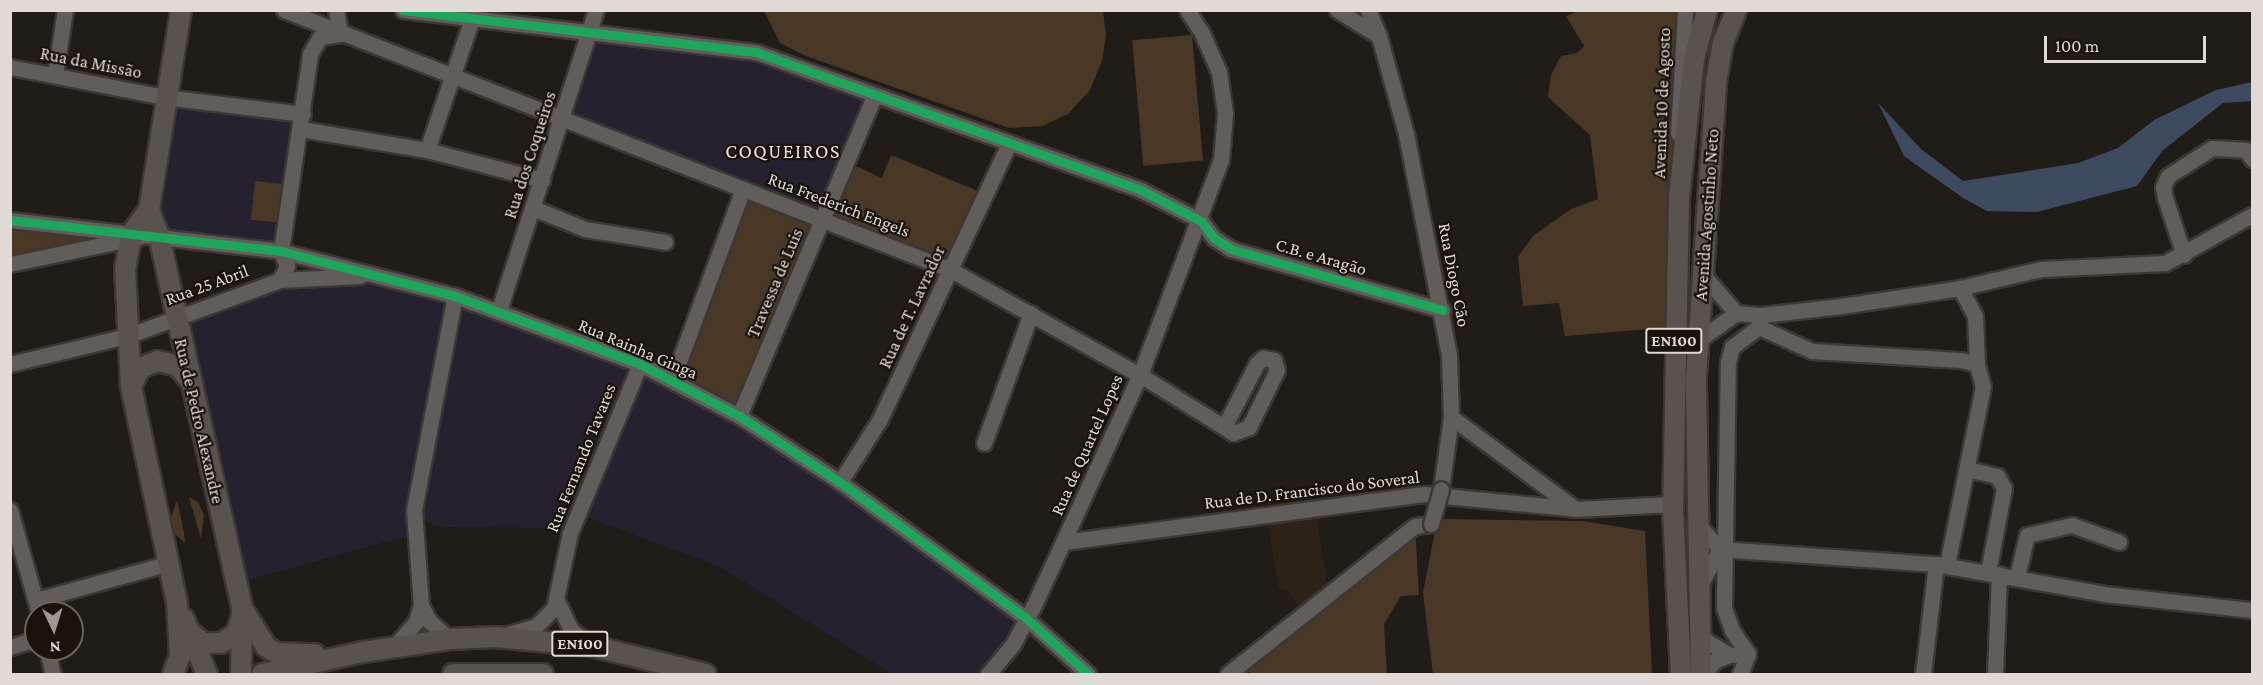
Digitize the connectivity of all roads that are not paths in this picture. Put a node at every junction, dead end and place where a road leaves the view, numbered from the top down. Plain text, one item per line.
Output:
1 (65, 10) edge
2 (181, 10) edge
3 (284, 10) edge
4 (336, 10) edge
5 (404, 10) edge
6 (596, 10) edge
7 (1187, 10) edge
8 (1337, 10) edge
9 (1368, 10) edge
10 (1685, 10) edge
11 (1707, 10) edge
12 (1736, 10) edge
13 (473, 16) junction
14 (520, 16) edge
15 (343, 33) junction
16 (588, 34) junction
17 (1379, 36) junction
18 (10, 67) edge
19 (55, 75) junction
20 (452, 76) junction
21 (165, 97) junction
22 (874, 98) junction
23 (562, 118) junction
24 (302, 121) junction
25 (1009, 142) junction
26 (427, 150) junction
27 (2253, 159) edge
28 (542, 180) junction
29 (743, 189) junction
30 (1679, 197) junction
31 (533, 208) junction
32 (2253, 215) edge
33 (10, 220) edge
34 (824, 220) junction
35 (1201, 221) junction
36 (141, 236) junction
37 (665, 242) dead end
38 (281, 251) junction
39 (2184, 255) junction
40 (10, 264) edge
41 (951, 270) junction
42 (375, 276) junction
43 (1705, 277) junction
44 (280, 280) junction
45 (1960, 288) junction
46 (455, 296) junction
47 (500, 310) junction
48 (1442, 310) junction
49 (1031, 313) junction
50 (1736, 313) junction
51 (175, 318) junction
52 (1760, 321) junction
53 (127, 336) junction
54 (1699, 340) junction
55 (10, 364) edge
56 (640, 364) junction
57 (1977, 364) junction
58 (1140, 375) junction
59 (673, 378) junction
60 (189, 379) junction
61 (131, 386) junction
62 (739, 416) junction
63 (1451, 417) junction
64 (1224, 427) junction
65 (984, 443) dead end
66 (1967, 469) junction
67 (840, 482) junction
68 (1673, 504) junction
69 (1575, 509) junction
70 (10, 510) edge
71 (1697, 524) junction
72 (1064, 542) junction
73 (2119, 542) dead end
74 (1722, 549) junction
75 (169, 563) junction
76 (1941, 564) junction
77 (1994, 573) junction
78 (2017, 576) junction
79 (1700, 586) junction
80 (36, 601) edge
81 (56, 601) edge
82 (556, 601) junction
83 (177, 603) junction
84 (421, 605) junction
85 (2253, 610) edge
86 (242, 611) junction
87 (1027, 619) junction
88 (189, 632) junction
89 (496, 637) junction
90 (1050, 637) junction
91 (1702, 638) junction
92 (450, 639) junction
93 (1013, 644) junction
94 (394, 646) junction
95 (592, 646) junction
96 (363, 652) junction
97 (1748, 654) junction
98 (1729, 655) junction
99 (173, 675) edge
100 (207, 675) edge
101 (241, 675) edge
102 (262, 675) edge
103 (453, 675) edge
104 (543, 675) edge
105 (706, 675) edge
106 (988, 675) edge
107 (1088, 675) edge
108 (1228, 675) edge
109 (1681, 675) edge
110 (1702, 675) edge
111 (1740, 675) edge
112 (1923, 675) edge
113 (1995, 675) edge

1 - 19 street
2 - 21 main road
3 - 15 street, Rua Frederich Engels
4 - 15 street
5 - 13 street, C.B. e Aragão
6 - 16 street, Rua dos Coqueiros
7 - 35 street
8 - 17 street
9 - 17 street, Rua Diogo Cão
10 - 30 street, Avenida 10 de Agosto
11 - 30 main road, Avenida Agostinho Neto / EN100
12 - 43 main road, Avenida Agostinho Neto / EN100
13 - 14 street, C.B. e Aragão
13 - 20 street
14 - 16 street, C.B. e Aragão
15 - 20 street, Rua Frederich Engels
15 - 24 street
16 - 22 street, C.B. e Aragão
16 - 23 street, Rua dos Coqueiros
17 - 48 street, Rua Diogo Cão
18 - 19 street, Rua da Missão
19 - 21 street, Rua da Missão
20 - 23 street, Rua Frederich Engels
20 - 26 street
21 - 24 street, Rua da Missão
21 - 36 main road, Rua de Pedro Alexandre
22 - 25 street, C.B. e Aragão
22 - 34 street, Travessa de Luis
23 - 28 street, Rua dos Coqueiros
23 - 29 street, Rua Frederich Engels
24 - 26 street, Rua da Missão
24 - 38 street
25 - 35 street, C.B. e Aragão
25 - 41 street, Rua de T. Lavrador
26 - 28 street, Rua da Missão
27 - 39 street
28 - 31 street, Rua dos Coqueiros
29 - 34 street, Rua Frederich Engels
29 - 59 street
30 - 68 main road, Avenida Agostinho Neto / EN100
31 - 37 street
31 - 47 street, Rua dos Coqueiros
32 - 39 street
33 - 36 street, Rua Rainha Ginga
34 - 41 street, Rua Frederich Engels
34 - 62 street, Travessa de Luis
35 - 48 street, C.B. e Aragão
35 - 58 street, Rua de Quartel Lopes
36 - 38 street, Rua Rainha Ginga
36 - 40 street
36 - 51 main road, Rua de Pedro Alexandre
36 - 53 main road
38 - 42 street, Rua Rainha Ginga
38 - 44 street
39 - 45 street
41 - 49 street, Rua Frederich Engels
41 - 67 street, Rua de T. Lavrador
42 - 44 street, Rua 25 Abril
42 - 46 street, Rua Rainha Ginga
43 - 50 street
43 - 54 main road, Avenida Agostinho Neto / EN100
44 - 51 street, Rua 25 Abril
45 - 52 street
45 - 57 street
46 - 47 street, Rua Rainha Ginga
46 - 84 street
47 - 56 street, Rua Rainha Ginga
48 - 63 street, Rua Diogo Cão
49 - 58 street, Rua Frederich Engels
49 - 65 street
50 - 52 street
50 - 54 street
51 - 53 street, Rua 25 Abril
51 - 60 main road, Rua de Pedro Alexandre
52 - 57 street
52 - 74 street
53 - 55 street, Rua 25 Abril
53 - 61 main road
54 - 71 main road, Avenida Agostinho Neto / EN100
56 - 59 street, Rua Rainha Ginga
56 - 82 street, Rua Fernando Tavares
57 - 66 street
58 - 64 street, Rua Frederich Engels
58 - 72 street, Rua de Quartel Lopes
59 - 62 street, Rua Rainha Ginga
60 - 61 main road
60 - 86 main road, Rua de Pedro Alexandre
61 - 75 main road
62 - 67 street, Rua Rainha Ginga
63 - 69 street
63 - 108 street, Rua Diogo Cão, bridge
64 - 64 street
66 - 76 street
66 - 77 street
67 - 87 street, Rua Rainha Ginga
68 - 69 street, Rua de D. Francisco do Soveral
68 - 109 main road, Avenida Agostinho Neto / EN100
69 - 72 street, Rua de D. Francisco do Soveral
70 - 80 street
71 - 74 street
71 - 79 main road, Avenida Agostinho Neto / EN100
72 - 87 street, Rua de Quartel Lopes
73 - 78 street
74 - 76 street
74 - 79 street
74 - 97 street
75 - 81 street
75 - 83 main road
76 - 77 street
76 - 112 street
77 - 78 street
77 - 113 street
78 - 85 street
79 - 91 main road, Avenida Agostinho Neto / EN100
82 - 89 street, Rua Fernando Tavares
82 - 95 street
83 - 88 main road
83 - 99 main road
84 - 92 street
84 - 94 street
86 - 88 main road
86 - 96 main road
86 - 101 main road
87 - 90 street, Rua Rainha Ginga
87 - 93 street, Rua de Quartel Lopes
88 - 100 main road
89 - 92 main road, EN100
89 - 95 main road, EN100
90 - 93 street
90 - 107 street, Rua Rainha Ginga
91 - 98 street
91 - 110 main road, Avenida Agostinho Neto / EN100
92 - 94 main road, EN100
93 - 106 street, Rua de Quartel Lopes
94 - 96 main road, EN100
95 - 105 main road, EN100
96 - 102 main road, EN100
97 - 98 street
97 - 111 street
98 - 110 street
103 - 104 main road, EN100

